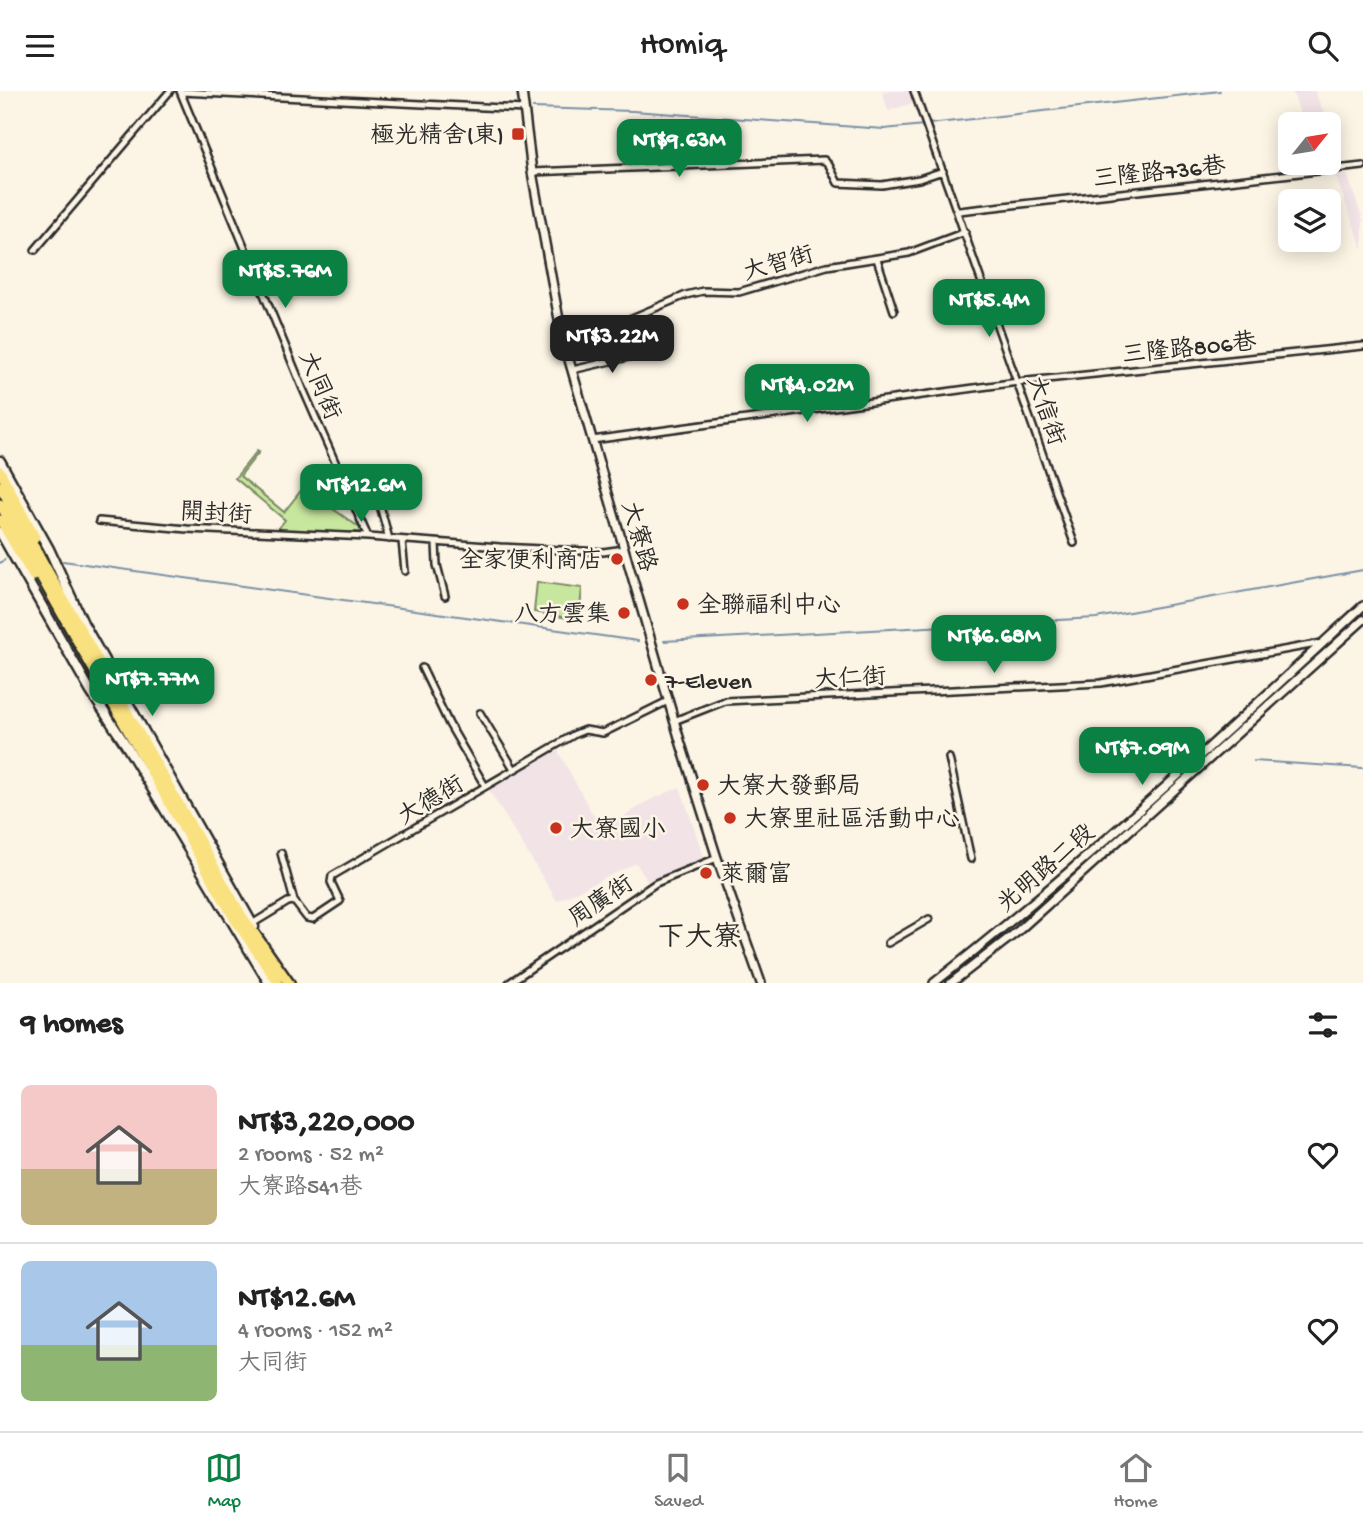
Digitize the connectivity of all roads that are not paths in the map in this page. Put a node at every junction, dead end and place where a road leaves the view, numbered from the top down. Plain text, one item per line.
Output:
1 (170, 91) edge
2 (181, 91) edge
3 (521, 91) edge
4 (915, 91) edge
5 (524, 109) junction
6 (1363, 166) edge
7 (943, 171) junction
8 (532, 172) junction
9 (959, 211) junction
10 (965, 232) junction
11 (35, 250) dead end
12 (877, 259) junction
13 (894, 311) dead end
14 (562, 336) junction
15 (1363, 346) edge
16 (646, 353) dead end
17 (572, 370) junction
18 (1018, 382) junction
19 (592, 440) junction
20 (0, 461) edge
21 (370, 468) dead end
22 (0, 471) edge
23 (0, 486) edge
24 (0, 505) edge
25 (0, 520) edge
26 (99, 521) dead end
27 (0, 532) edge
28 (368, 537) junction
29 (390, 539) junction
30 (402, 541) junction
31 (436, 543) junction
32 (1074, 543) dead end
33 (624, 549) junction
34 (405, 571) dead end
35 (445, 596) dead end
36 (1363, 606) edge
37 (1363, 620) edge
38 (77, 623) junction
39 (1322, 643) junction
40 (422, 668) dead end
41 (109, 697) junction
42 (668, 701) junction
43 (480, 713) dead end
44 (674, 721) junction
45 (949, 758) dead end
46 (514, 769) junction
47 (485, 786) junction
48 (281, 853) dead end
49 (717, 858) junction
50 (971, 859) dead end
51 (294, 901) junction
52 (929, 919) dead end
53 (252, 924) junction
54 (888, 943) dead end
55 (269, 983) edge
56 (278, 983) edge
57 (289, 983) edge
58 (295, 983) edge
59 (509, 983) edge
60 (761, 983) edge
61 (934, 983) edge
62 (951, 983) edge

1 - 11 street
2 - 5 street
2 - 28 street, 大同街
3 - 5 street, 大寮路
4 - 7 street, 大信街
5 - 8 street, 大寮路
6 - 9 street, 三隆路736巷
7 - 8 street
7 - 9 street, 大信街
8 - 14 street, 大寮路
9 - 10 street, 大信街
10 - 12 street, 大智街
10 - 18 street, 大信街
12 - 13 street
12 - 14 street, 大智街
14 - 17 street, 大寮路
15 - 18 street, 三隆路806巷
16 - 17 street
17 - 19 street, 大寮路
18 - 19 street, 三隆路806巷
18 - 32 street, 大信街
19 - 33 street, 大寮路
20 - 53 main road
21 - 29 street
22 - 38 highway
23 - 38 highway
24 - 41 highway
25 - 41 highway
26 - 28 street, 開封街
27 - 55 main road
28 - 29 street, 開封街
29 - 30 street, 開封街
30 - 31 street, 開封街
30 - 34 street
31 - 33 street, 開封街
31 - 35 street
33 - 42 street, 大寮路
36 - 39 street, 光明路二段
37 - 62 street, 光明路二段
38 - 57 highway
39 - 44 street, 大仁街
39 - 61 street, 光明路二段
40 - 47 street
41 - 56 highway
42 - 44 street, 大寮路
42 - 46 street, 大德街
43 - 46 street
44 - 49 street, 大寮路
45 - 50 street
46 - 47 street, 大德街
47 - 51 street, 大德街
48 - 51 street
49 - 59 street, 周廣街
49 - 60 street, 大寮路
51 - 53 street
52 - 54 street
53 - 58 main road

